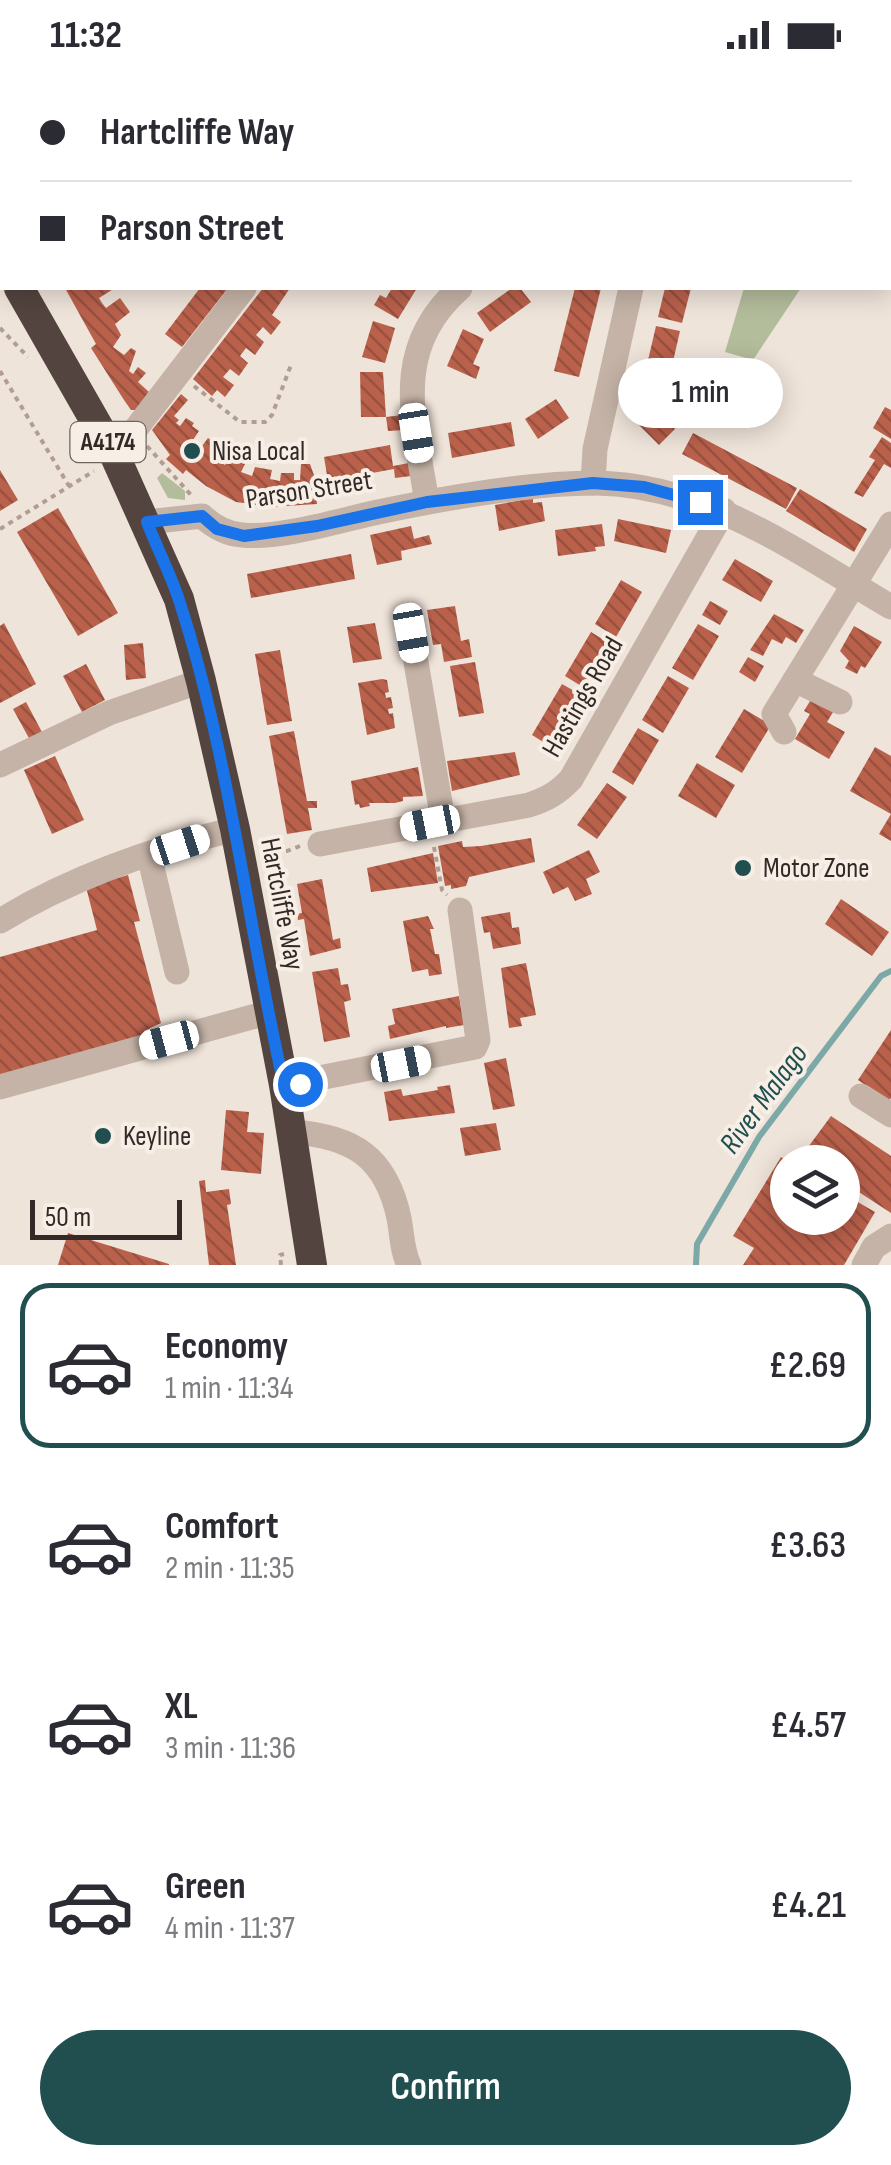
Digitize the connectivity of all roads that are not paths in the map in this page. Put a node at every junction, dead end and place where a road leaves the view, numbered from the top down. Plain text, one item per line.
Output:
1 (24, 290) edge
2 (242, 290) edge
3 (458, 290) edge
4 (631, 290) edge
5 (116, 456) junction
6 (593, 483) junction
7 (427, 502) junction
8 (192, 508) junction
9 (724, 510) junction
10 (147, 522) junction
11 (891, 524) edge
12 (163, 561) junction
13 (855, 586) junction
14 (891, 607) edge
15 (411, 633) dead end
16 (796, 680) junction
17 (201, 681) junction
18 (840, 702) dead end
19 (784, 732) dead end
20 (0, 765) edge
21 (437, 822) junction
22 (235, 829) junction
23 (320, 844) road end
24 (149, 855) junction
25 (460, 910) road end
26 (0, 921) edge
27 (176, 972) dead end
28 (270, 1012) junction
29 (284, 1085) junction
30 (0, 1086) edge
31 (862, 1096) dead end
32 (891, 1115) edge
33 (292, 1132) junction
34 (891, 1236) edge
35 (312, 1265) edge
36 (409, 1265) edge
37 (864, 1265) edge

1 - 5 highway, A4174
2 - 5 street
3 - 7 street
4 - 6 street
5 - 10 highway, A4174
6 - 7 street, Parson Street
6 - 9 street, Parson Street
7 - 8 street, Parson Street
8 - 10 street, Parson Street
8 - 12 street
9 - 13 street, Parson Street
9 - 21 street, Hastings Road
10 - 12 highway, A4174
11 - 13 street
12 - 17 highway, Hartcliffe Way / A4174
13 - 14 street, Parson Street
13 - 16 street
15 - 21 street
16 - 18 street
16 - 19 street
17 - 20 street
17 - 22 highway, Hartcliffe Way / A4174
21 - 23 street, Hastings Road
22 - 24 street
22 - 28 highway, Hartcliffe Way
24 - 26 street
24 - 27 street
25 - 29 street
28 - 29 highway, Hartcliffe Way
28 - 30 street
29 - 33 highway, Hartcliffe Way
31 - 32 street
33 - 35 highway, Hartcliffe Way
33 - 36 street
34 - 37 street

